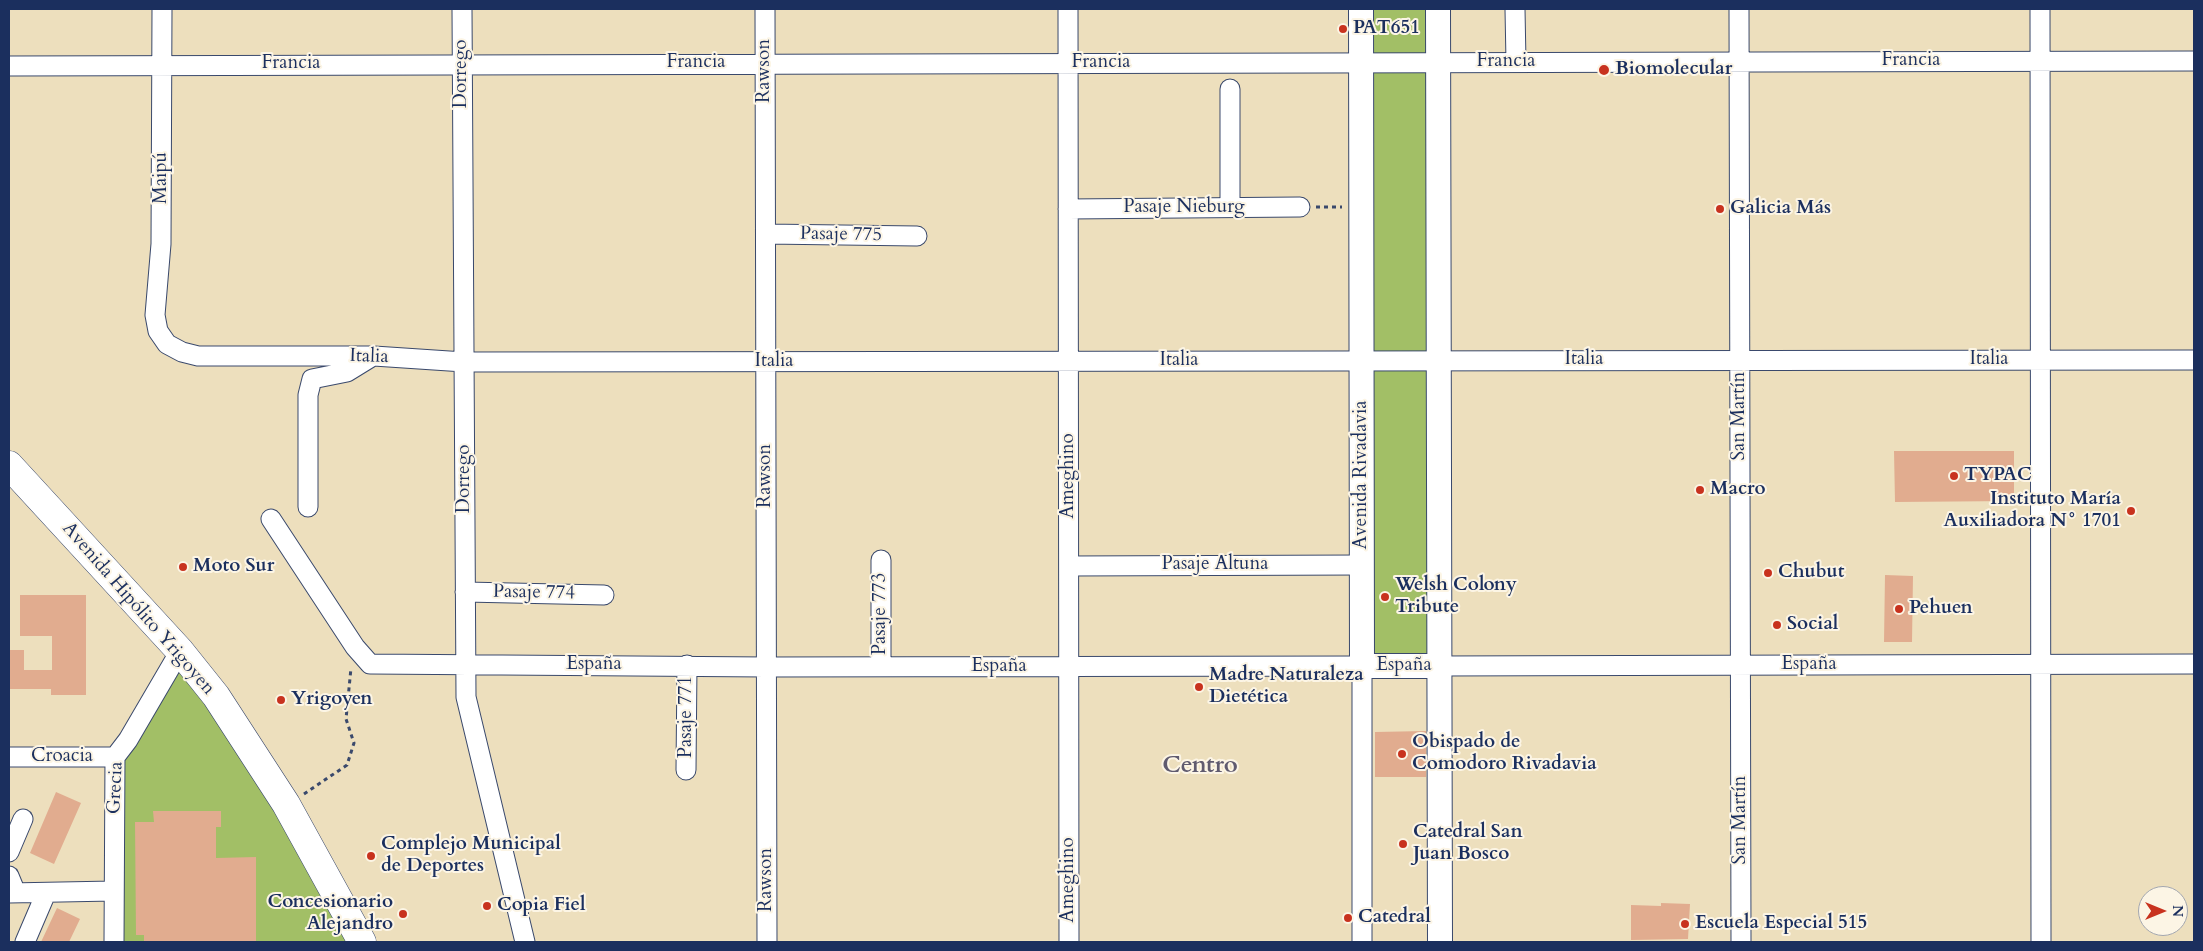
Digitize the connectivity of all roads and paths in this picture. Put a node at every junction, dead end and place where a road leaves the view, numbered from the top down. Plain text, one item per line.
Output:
1 (162, 9) edge
2 (462, 9) edge
3 (765, 9) edge
4 (1068, 9) edge
5 (1361, 9) edge
6 (1438, 9) edge
7 (1515, 9) edge
8 (1739, 9) edge
9 (2040, 9) edge
10 (2040, 61) junction
11 (2194, 61) edge
12 (1361, 62) junction
13 (1438, 62) junction
14 (1516, 62) junction
15 (1739, 62) junction
16 (765, 63) junction
17 (1068, 63) junction
18 (163, 64) junction
19 (462, 64) junction
20 (9, 66) edge
21 (1230, 89) dead end
22 (1230, 207) junction
23 (1300, 208) joint
24 (1343, 208) dead end
25 (1068, 209) junction
26 (766, 234) junction
27 (917, 236) dead end
28 (167, 344) joint
29 (374, 356) junction
30 (1740, 360) junction
31 (2040, 360) junction
32 (2194, 360) edge
33 (1068, 361) junction
34 (1362, 361) junction
35 (1439, 361) junction
36 (464, 362) junction
37 (766, 362) junction
38 (9, 466) edge
39 (308, 507) dead end
40 (271, 520) dead end
41 (881, 560) dead end
42 (1362, 565) junction
43 (1069, 566) junction
44 (465, 592) junction
45 (604, 595) dead end
46 (355, 647) junction
47 (180, 651) junction
48 (465, 664) junction
49 (2194, 664) edge
50 (687, 665) junction
51 (1740, 665) junction
52 (2041, 665) junction
53 (1069, 666) junction
54 (1362, 666) junction
55 (1439, 666) junction
56 (766, 667) junction
57 (881, 667) junction
58 (9, 757) edge
59 (114, 757) junction
60 (686, 770) dead end
61 (286, 804) junction
62 (23, 818) dead end
63 (9, 852) edge
64 (11, 888) edge
65 (113, 891) junction
66 (46, 893) junction
67 (25, 942) edge
68 (114, 942) edge
69 (362, 942) edge
70 (526, 942) edge
71 (767, 942) edge
72 (1069, 942) edge
73 (1362, 942) edge
74 (1440, 942) edge
75 (1741, 942) edge
76 (2041, 942) edge

1 - 18 street, Maipú
2 - 19 street, Dorrego
3 - 16 street, Rawson
4 - 17 street, Ameghino
5 - 12 main road, Avenida Rivadavia
6 - 13 main road
7 - 14 street
8 - 15 street, San Martín
9 - 10 street
10 - 11 street, Francia
10 - 15 street, Francia
10 - 31 street
12 - 13 street, Francia
12 - 17 street, Francia
12 - 34 main road, Avenida Rivadavia
13 - 14 street, Francia
13 - 35 main road
14 - 15 street, Francia
15 - 30 street, San Martín
16 - 17 street, Francia
16 - 19 street, Francia
16 - 26 street, Rawson
17 - 25 street, Ameghino
18 - 19 street, Francia
18 - 20 street, Francia
18 - 28 street, Maipú
19 - 36 street, Dorrego
21 - 22 street
22 - 23 street, Pasaje Nieburg
22 - 25 street, Pasaje Nieburg
23 - 24 path
25 - 33 street, Ameghino
26 - 27 street, Pasaje 775
26 - 37 street, Rawson
28 - 29 street, Italia
29 - 36 street, Italia
29 - 39 street
30 - 31 street, Italia
30 - 35 street, Italia
30 - 51 street, San Martín
31 - 32 street, Italia
31 - 52 street
33 - 34 street, Italia
33 - 37 street, Italia
33 - 43 street, Ameghino
34 - 35 street, Italia
34 - 42 main road, Avenida Rivadavia
35 - 55 main road
36 - 37 street, Italia
36 - 44 street, Dorrego
37 - 56 street, Rawson
38 - 47 highway, Avenida Hipólito Yrigoyen
40 - 46 street
41 - 57 street, Pasaje 773
42 - 43 street, Pasaje Altuna
42 - 54 main road, Avenida Rivadavia
43 - 53 street, Ameghino
44 - 45 street, Pasaje 774
44 - 48 street, Dorrego
46 - 48 street, España
46 - 61 path
47 - 59 street, Grecia
47 - 61 highway, Avenida Hipólito Yrigoyen
48 - 50 street, España
48 - 70 street, Dorrego
49 - 52 street, España
50 - 56 street, España
50 - 60 street, Pasaje 771
51 - 52 street, España
51 - 55 street, España
51 - 75 street, San Martín
52 - 76 street
53 - 54 street, España
53 - 57 street, España
53 - 72 street, Ameghino
54 - 55 main road, España
54 - 73 street, Avenida Rivadavia
55 - 74 main road
56 - 57 street, España
56 - 71 street, Rawson
58 - 59 street, Croacia
59 - 65 street, Grecia
61 - 69 highway, Avenida Hipólito Yrigoyen
62 - 63 street
64 - 66 street
65 - 66 street
65 - 68 street, Grecia
66 - 67 street

